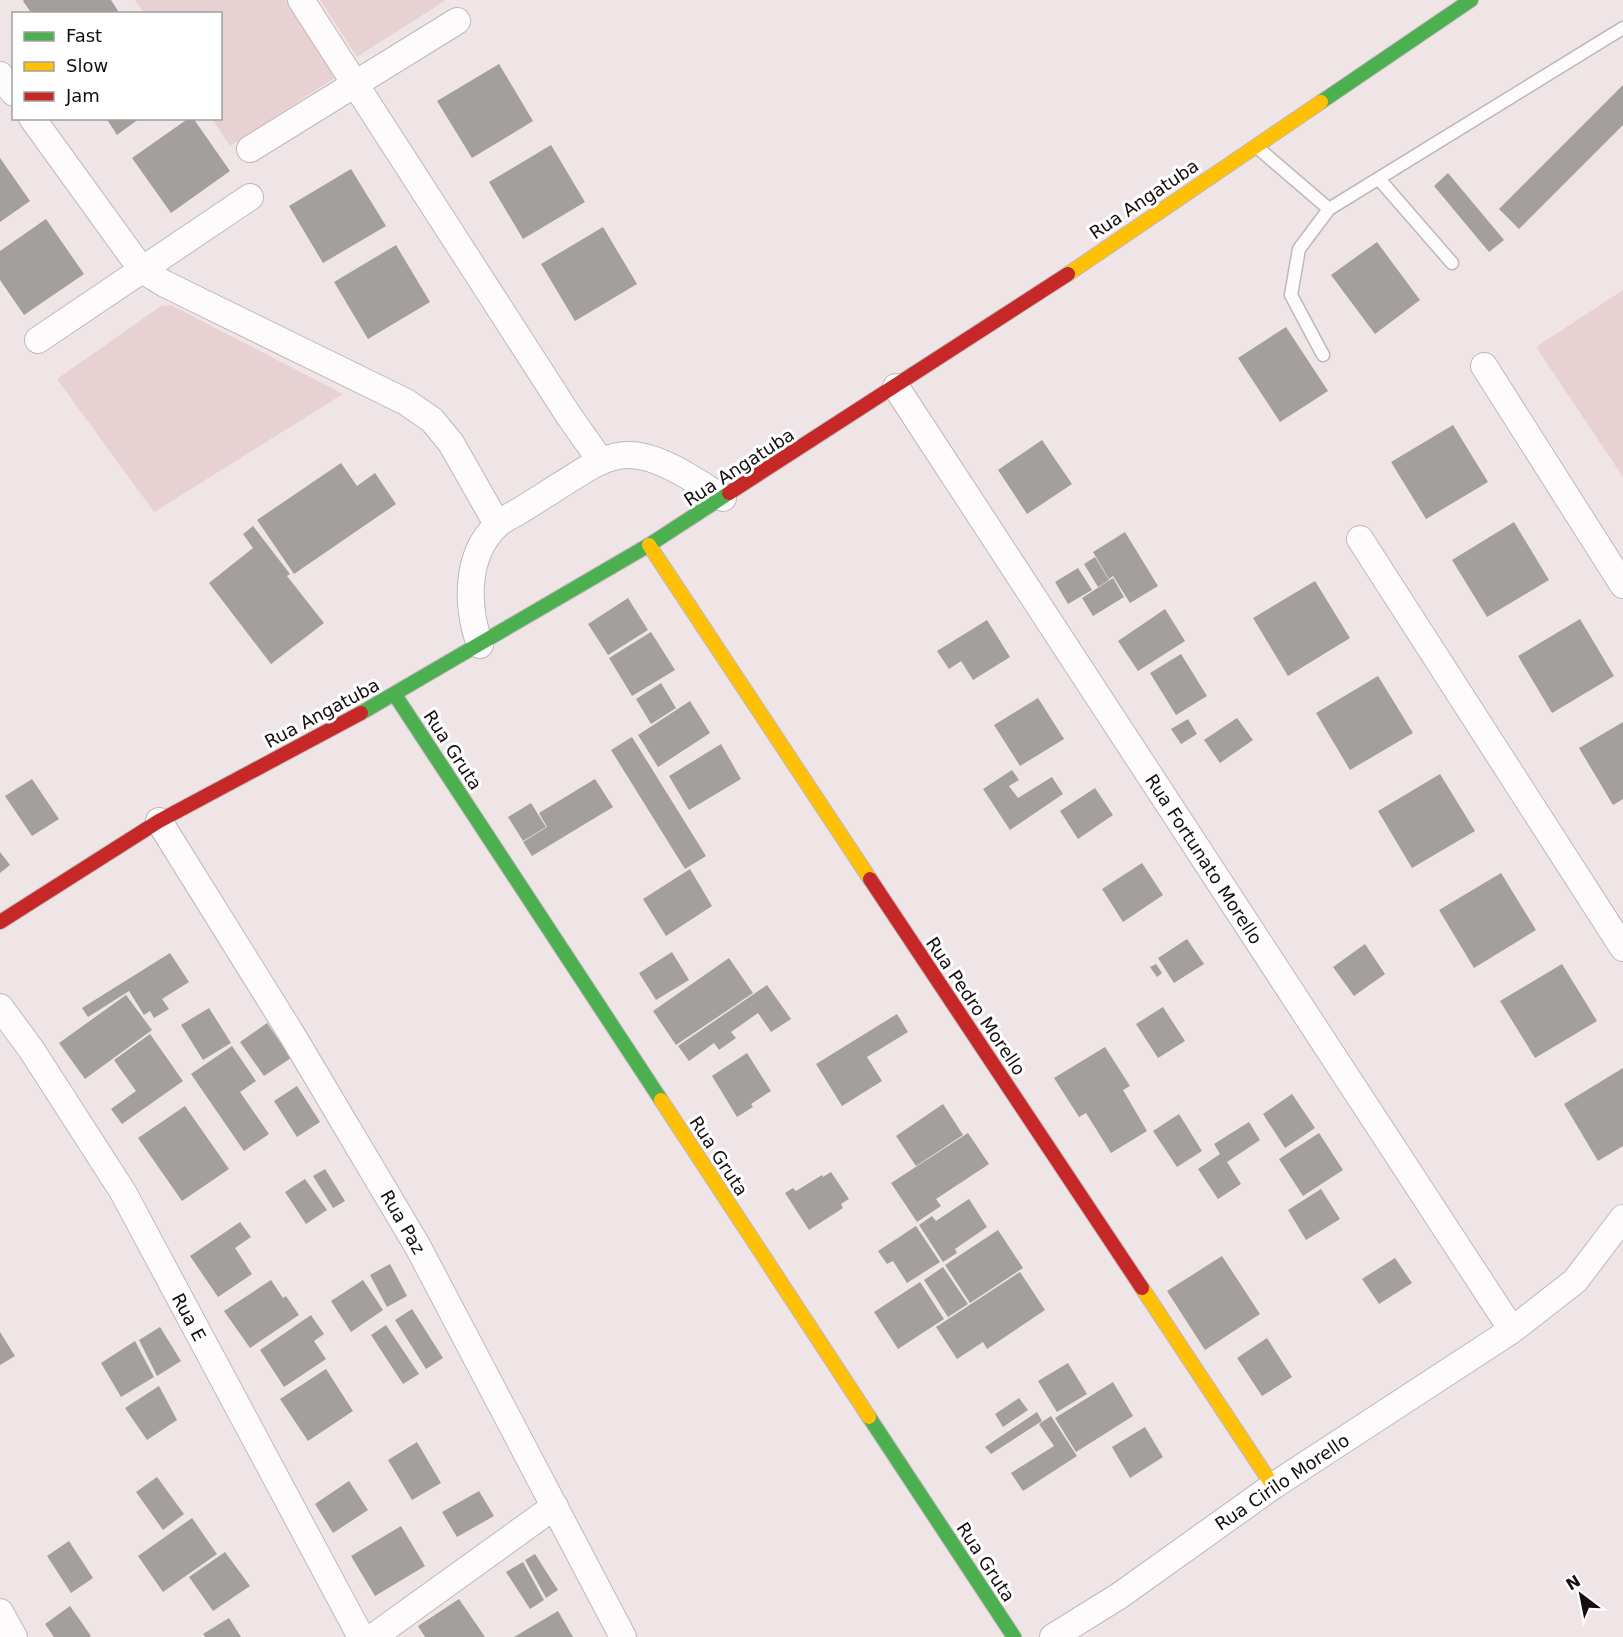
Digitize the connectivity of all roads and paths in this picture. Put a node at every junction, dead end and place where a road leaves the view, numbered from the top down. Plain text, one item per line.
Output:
1 (301, 0) edge
2 (1471, 0) edge
3 (457, 21) dead end
4 (1623, 28) edge
5 (0, 75) edge
6 (356, 83) junction
7 (12, 90) edge
8 (33, 120) edge
9 (1254, 145) junction
10 (250, 149) dead end
11 (1379, 179) junction
12 (250, 197) dead end
13 (1329, 209) junction
14 (1452, 263) dead end
15 (142, 270) junction
16 (38, 340) dead end
17 (1323, 354) dead end
18 (1484, 366) dead end
19 (897, 387) junction
20 (600, 460) junction
21 (723, 498) junction
22 (497, 524) junction
23 (1360, 538) dead end
24 (649, 545) junction
25 (1623, 585) edge
26 (480, 645) junction
27 (395, 694) junction
28 (159, 821) junction
29 (0, 922) edge
30 (1623, 948) edge
31 (0, 1007) edge
32 (1623, 1218) edge
33 (1512, 1330) junction
34 (1273, 1486) junction
35 (555, 1506) junction
36 (0, 1612) edge
37 (14, 1637) edge
38 (361, 1637) edge
39 (373, 1637) edge
40 (623, 1637) edge
41 (1014, 1637) edge
42 (1053, 1637) edge

1 - 6 street
2 - 9 street, Rua Angatuba
3 - 6 street
4 - 11 lane
5 - 7 street
6 - 10 street
6 - 20 street
8 - 15 street
9 - 13 lane
9 - 19 street, Rua Angatuba
11 - 13 lane
11 - 14 lane
12 - 15 street
13 - 17 lane
15 - 16 street
15 - 22 street
18 - 25 street
19 - 21 street, Rua Angatuba
19 - 33 street, Rua Fortunato Morello
20 - 21 street
20 - 22 street
21 - 24 street, Rua Angatuba
22 - 26 street
23 - 30 street
24 - 26 street, Rua Angatuba
24 - 34 street, Rua Pedro Morello
26 - 27 street, Rua Angatuba
27 - 28 street, Rua Angatuba
27 - 41 street, Rua Gruta
28 - 29 street, Rua Angatuba
28 - 35 street, Rua Paz
31 - 38 street, Rua E
32 - 33 street, Rua Cirilo Morello
33 - 34 street, Rua Cirilo Morello
34 - 42 street, Rua Cirilo Morello
35 - 39 street
35 - 40 street, Rua Paz
36 - 37 street

